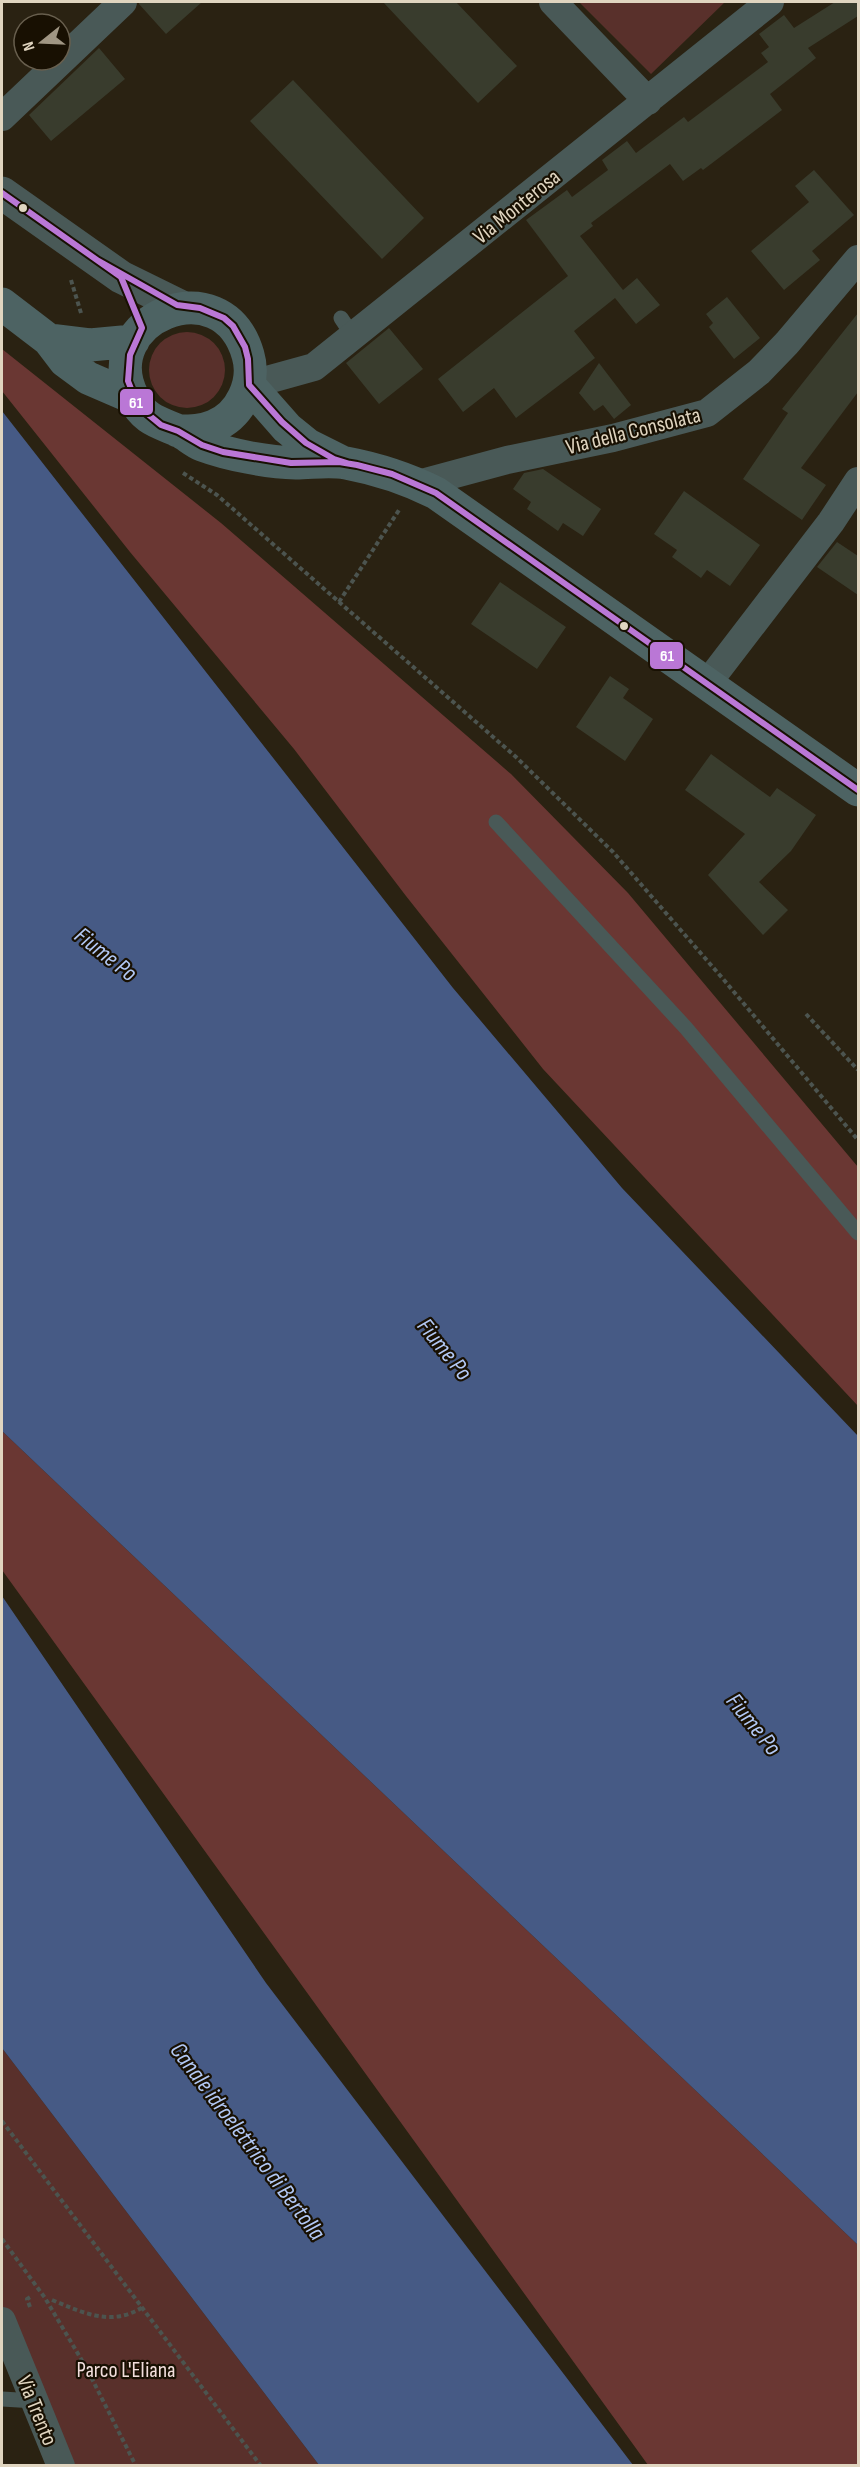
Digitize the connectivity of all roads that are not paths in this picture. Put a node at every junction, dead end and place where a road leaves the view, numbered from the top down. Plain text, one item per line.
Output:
1 (123, 2) edge
2 (553, 2) edge
3 (770, 2) edge
4 (648, 101) junction
5 (2, 117) edge
6 (2, 193) edge
7 (858, 259) edge
8 (121, 277) junction
9 (2, 304) edge
10 (182, 307) junction
11 (137, 335) junction
12 (49, 340) junction
13 (249, 385) junction
14 (132, 397) junction
15 (178, 431) junction
16 (342, 462) junction
17 (858, 481) edge
18 (418, 484) junction
19 (706, 685) junction
20 (858, 790) edge
21 (496, 822) dead end
22 (858, 1233) edge
23 (2, 2321) edge
24 (2, 2400) edge
25 (35, 2401) junction
26 (61, 2466) edge

1 - 5 street
2 - 4 street
3 - 4 street, Via Monterosa
4 - 13 street, Via Monterosa
6 - 8 street
7 - 18 street, Via della Consolata
8 - 10 street
8 - 11 street
9 - 12 main road
10 - 11 main road
10 - 13 main road
11 - 12 main road
11 - 14 main road
12 - 14 main road
13 - 15 main road
13 - 16 main road
14 - 15 main road
15 - 16 main road
16 - 18 main road
17 - 19 street
18 - 19 main road
19 - 20 main road
21 - 22 lane
23 - 25 street, Via Trento
24 - 25 lane
25 - 26 street, Via Trento

